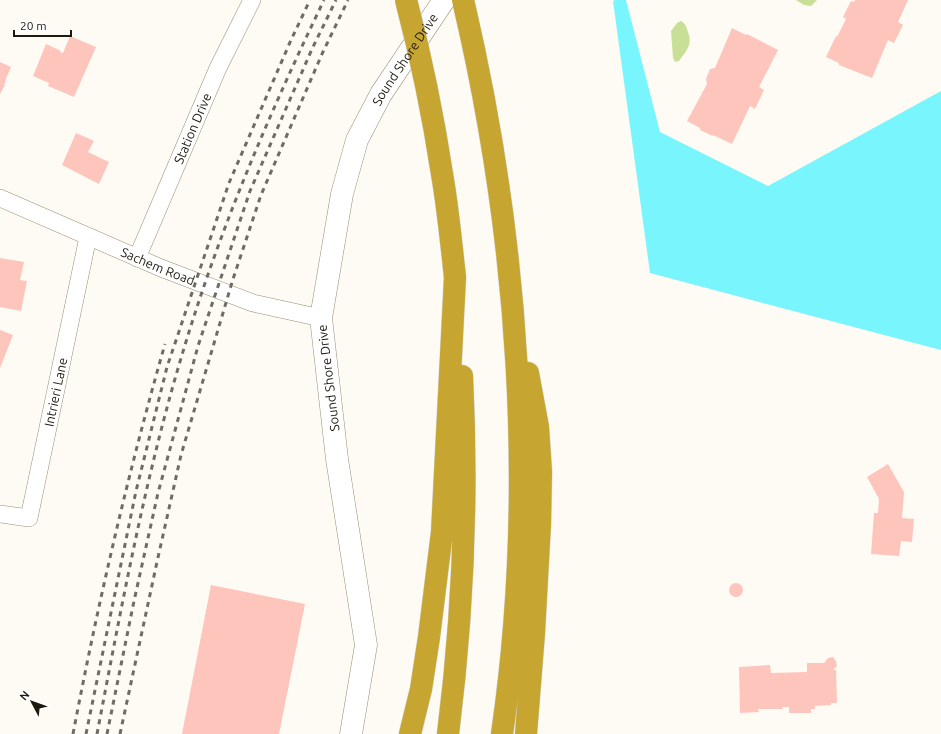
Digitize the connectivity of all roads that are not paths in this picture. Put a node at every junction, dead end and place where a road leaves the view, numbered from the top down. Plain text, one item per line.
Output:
1 (252, 0) edge
2 (406, 0) edge
3 (444, 0) edge
4 (463, 0) edge
5 (0, 198) edge
6 (88, 237) junction
7 (506, 243) junction
8 (137, 258) junction
9 (455, 277) junction
10 (321, 318) junction
11 (0, 514) edge
12 (351, 734) edge
13 (410, 734) edge
14 (448, 734) edge
15 (502, 734) edge
16 (526, 734) edge

1 - 8 street, Station Drive
2 - 9 highway, bridge
3 - 10 main road, Sound Shore Drive
4 - 7 highway
5 - 6 street, Sachem Road
6 - 8 street, Sachem Road
6 - 11 street, Intrieri Lane
7 - 15 highway
7 - 16 highway
8 - 10 street, Sachem Road
9 - 13 highway
9 - 14 highway
10 - 12 main road, Sound Shore Drive

